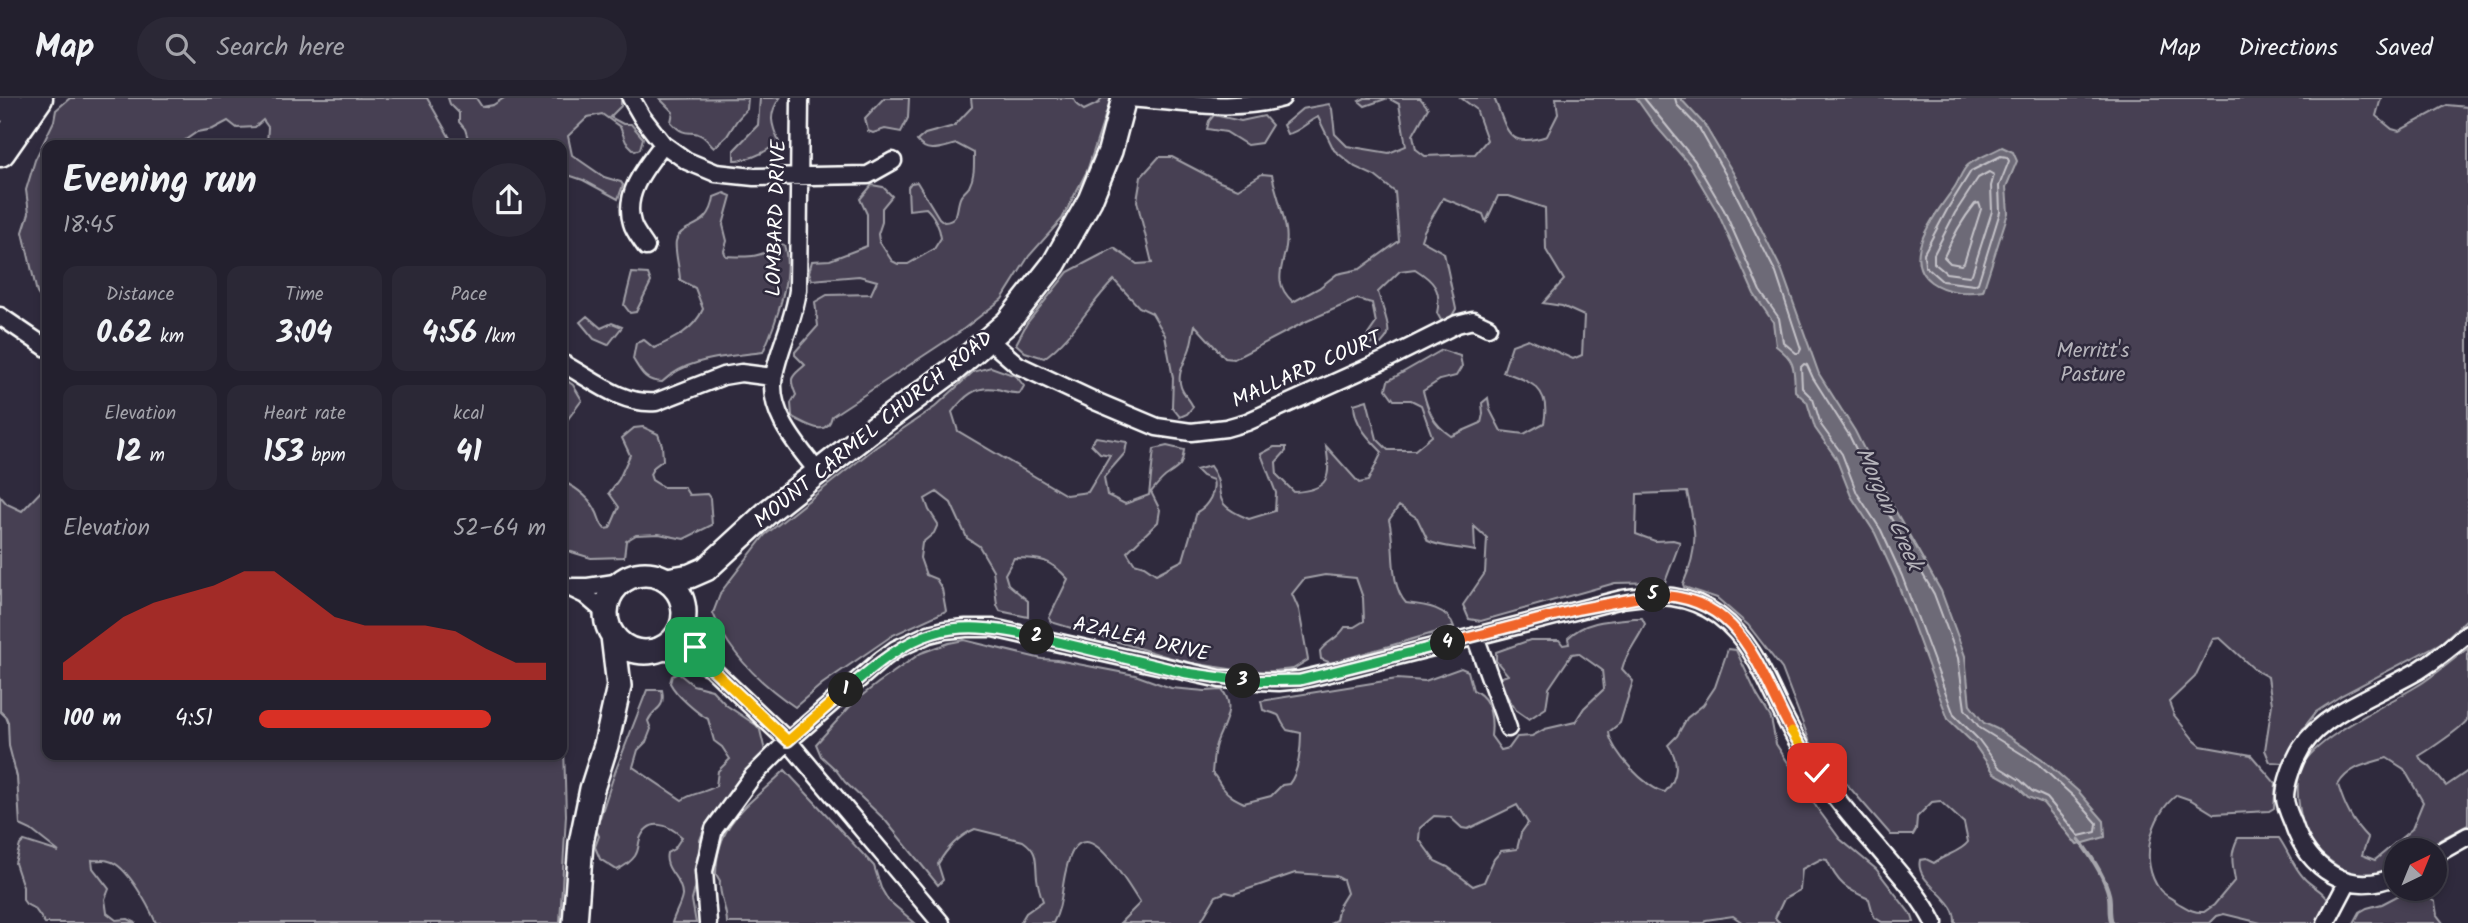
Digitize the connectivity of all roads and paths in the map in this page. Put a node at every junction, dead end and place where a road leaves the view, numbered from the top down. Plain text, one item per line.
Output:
1 (6, 98) edge
2 (37, 98) edge
3 (631, 98) edge
4 (800, 98) edge
5 (1126, 98) edge
6 (1282, 98) edge
7 (0, 106) edge
8 (663, 144) junction
9 (0, 151) edge
10 (893, 160) dead end
11 (800, 175) junction
12 (646, 247) dead end
13 (0, 316) edge
14 (1488, 327) dead end
15 (989, 340) junction
16 (42, 345) edge
17 (567, 366) edge
18 (773, 377) junction
19 (818, 472) junction
20 (706, 569) junction
21 (667, 580) junction
22 (621, 582) junction
23 (567, 586) edge
24 (567, 586) edge
25 (606, 613) junction
26 (684, 620) junction
27 (2468, 634) edge
28 (613, 636) junction
29 (1475, 636) junction
30 (651, 652) junction
31 (710, 667) junction
32 (619, 685) junction
33 (1508, 728) dead end
34 (788, 741) junction
35 (2468, 836) edge
36 (2447, 848) edge
37 (2384, 880) edge
38 (2347, 883) junction
39 (575, 923) edge
40 (708, 923) edge
41 (941, 923) edge
42 (1934, 923) edge
43 (2326, 923) edge

1 - 7 highway
2 - 9 highway
3 - 8 street
4 - 11 street, LOMBARD DRIVE
5 - 6 street
5 - 15 main road, MOUNT CARMEL CHURCH ROAD
8 - 11 street
8 - 12 street
10 - 11 street
11 - 18 street, LOMBARD DRIVE
13 - 16 street
14 - 15 street, MALLARD COURT
15 - 19 main road, MOUNT CARMEL CHURCH ROAD
17 - 18 street
18 - 19 street
19 - 20 main road, MOUNT CARMEL CHURCH ROAD
20 - 21 main road, MOUNT CARMEL CHURCH ROAD
20 - 26 main road, MOUNT CARMEL CHURCH ROAD
21 - 22 main road
21 - 26 main road
22 - 23 street
22 - 25 main road
24 - 25 street
25 - 28 main road
26 - 30 main road
26 - 31 street
27 - 38 street
28 - 30 main road
28 - 32 main road
29 - 33 street
29 - 34 street, AZALEA DRIVE
29 - 42 street, AZALEA DRIVE
30 - 31 street
30 - 32 main road
31 - 34 street
32 - 39 main road
34 - 40 street, AZALEA DRIVE
34 - 41 street
35 - 36 street
37 - 38 street
38 - 43 street

